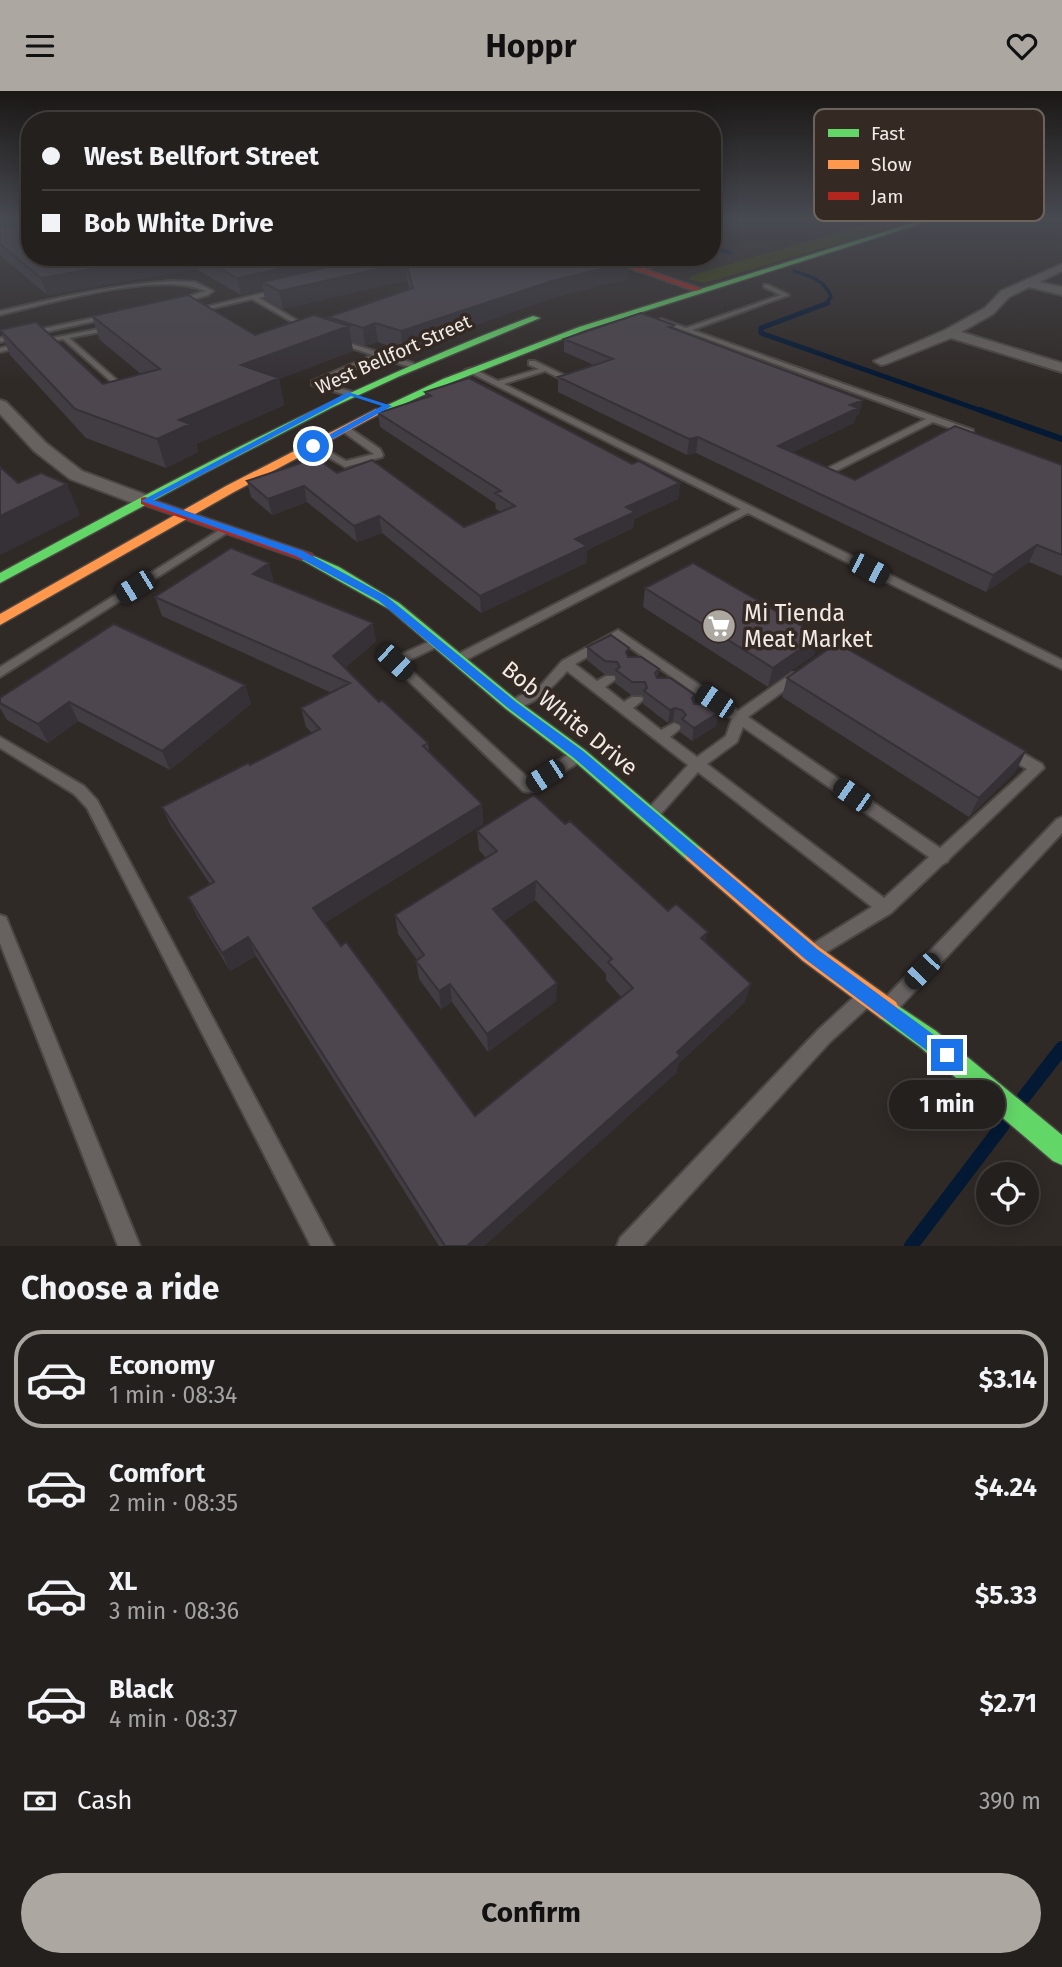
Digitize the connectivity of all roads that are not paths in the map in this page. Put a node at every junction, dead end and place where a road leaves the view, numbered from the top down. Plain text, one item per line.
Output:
1 (652, 274) edge
2 (671, 274) edge
3 (749, 274) edge
4 (1047, 274) edge
5 (665, 278) junction
6 (1028, 283) junction
7 (643, 285) dead end
8 (766, 286) dead end
9 (291, 289) edge
10 (698, 289) junction
11 (1062, 291) edge
12 (253, 297) junction
13 (171, 303) edge
14 (631, 310) junction
15 (186, 312) edge
16 (0, 313) edge
17 (552, 313) dead end
18 (118, 314) edge
19 (517, 325) junction
20 (119, 327) edge
21 (686, 330) junction
22 (950, 333) junction
23 (553, 337) junction
24 (66, 339) junction
25 (0, 340) edge
26 (0, 350) edge
27 (380, 355) junction
28 (881, 361) dead end
29 (531, 363) dead end
30 (410, 365) junction
31 (1062, 368) edge
32 (545, 369) junction
33 (469, 370) junction
34 (570, 380) edge
35 (497, 384) junction
36 (350, 394) junction
37 (135, 401) edge
38 (0, 405) edge
39 (388, 406) junction
40 (932, 419) junction
41 (345, 429) junction
42 (984, 437) edge
43 (313, 446) junction
44 (829, 471) edge
45 (145, 501) junction
46 (748, 509) junction
47 (185, 515) junction
48 (226, 529) junction
49 (0, 579) edge
50 (0, 620) edge
51 (437, 642) junction
52 (649, 656) junction
53 (458, 659) junction
54 (566, 664) junction
55 (814, 664) edge
56 (633, 665) edge
57 (1062, 665) edge
58 (0, 673) edge
59 (678, 676) junction
60 (610, 679) dead end
61 (662, 686) edge
62 (596, 687) junction
63 (638, 700) dead end
64 (512, 705) junction
65 (624, 708) junction
66 (739, 717) junction
67 (0, 742) edge
68 (1001, 747) edge
69 (579, 755) junction
70 (698, 764) junction
71 (650, 815) junction
72 (1062, 823) edge
73 (942, 858) junction
74 (885, 908) junction
75 (0, 922) edge
76 (811, 954) junction
77 (869, 994) junction
78 (887, 1008) junction
79 (1062, 1152) edge
80 (129, 1246) edge
81 (323, 1246) edge
82 (628, 1246) edge

1 - 5 main road
2 - 5 main road
3 - 10 main road, West Bellfort Street
4 - 6 street
5 - 7 main road
5 - 10 main road
6 - 11 street
6 - 22 street
8 - 21 lane
9 - 12 lane
10 - 14 main road, West Bellfort Street
12 - 15 lane
12 - 27 lane
13 - 16 lane
14 - 21 lane
14 - 23 main road, West Bellfort Street
17 - 19 main road, West Bellfort Street
18 - 25 lane
19 - 23 main road
19 - 30 main road, West Bellfort Street
20 - 24 lane
21 - 40 lane
22 - 28 street
22 - 31 street
23 - 33 main road, West Bellfort Street
24 - 26 lane
24 - 37 lane
27 - 30 lane
27 - 36 lane
29 - 32 lane
30 - 36 main road, West Bellfort Street
32 - 34 lane
32 - 35 lane
33 - 35 lane
33 - 39 main road, West Bellfort Street
35 - 46 lane
36 - 39 main road
36 - 45 main road, West Bellfort Street
38 - 45 street, Bob White Drive
39 - 41 main road, West Bellfort Street
40 - 42 lane
40 - 44 lane
41 - 43 main road, West Bellfort Street
41 - 43 lane
43 - 47 main road, West Bellfort Street
45 - 47 main road, Bob White Drive
45 - 49 main road, West Bellfort Street
46 - 53 lane
46 - 57 lane
47 - 48 main road, Bob White Drive
47 - 50 main road, West Bellfort Street
48 - 51 main road, Bob White Drive
48 - 58 lane
51 - 53 main road, Bob White Drive
51 - 69 lane
52 - 54 lane
52 - 56 lane
52 - 59 lane
53 - 64 main road, Bob White Drive
54 - 62 lane
54 - 64 lane
55 - 66 lane
59 - 61 lane
59 - 66 lane
60 - 62 lane
62 - 65 lane
63 - 65 lane
64 - 69 main road, Bob White Drive
65 - 70 lane
66 - 70 lane
66 - 73 lane
67 - 81 lane
68 - 73 lane
69 - 71 main road, Bob White Drive
70 - 71 lane
70 - 74 lane
71 - 76 main road, Bob White Drive
72 - 78 lane
73 - 74 lane
74 - 76 lane
75 - 80 lane
76 - 77 main road, Bob White Drive
77 - 78 main road, Bob White Drive
77 - 82 lane
78 - 79 main road, Bob White Drive

